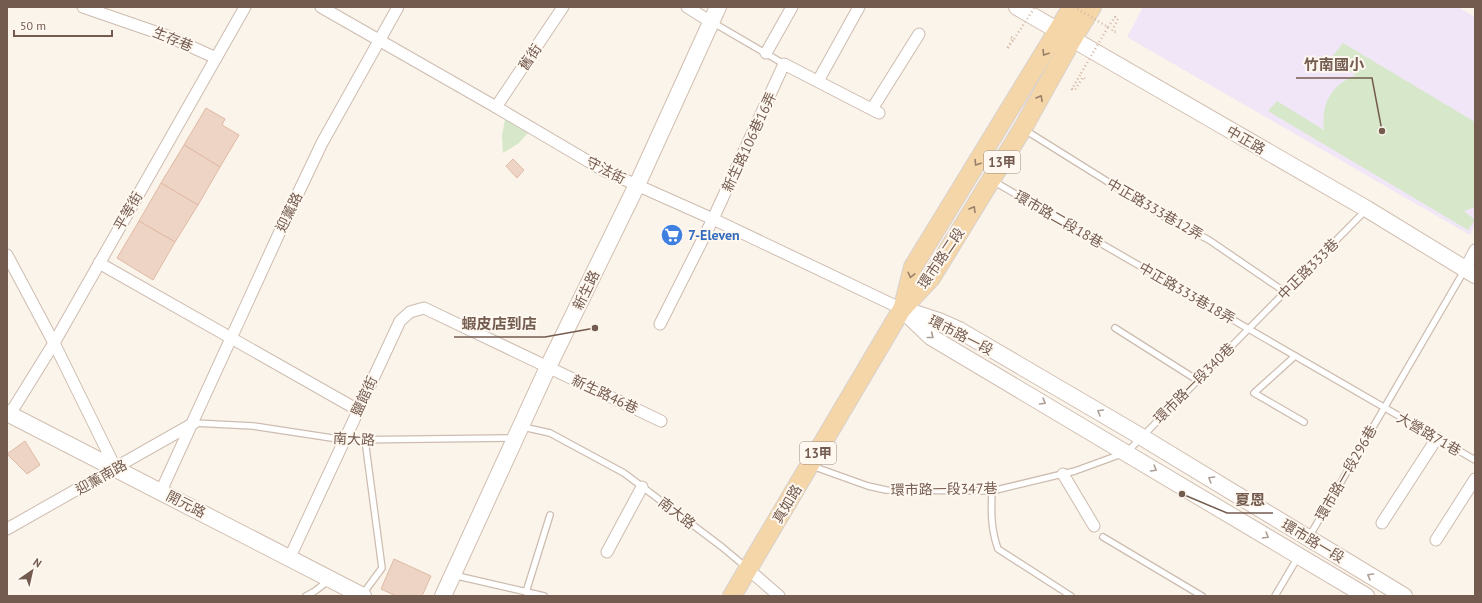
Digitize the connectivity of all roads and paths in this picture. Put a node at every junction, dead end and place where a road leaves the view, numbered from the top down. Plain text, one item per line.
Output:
1 (83, 7) edge
2 (245, 7) edge
3 (321, 7) edge
4 (398, 7) edge
5 (563, 7) edge
6 (687, 7) edge
7 (718, 7) edge
8 (792, 7) edge
9 (859, 7) edge
10 (1017, 7) edge
11 (1034, 7) edge
12 (1073, 7) edge
13 (1092, 7) edge
14 (711, 22) junction
15 (1108, 27) junction
16 (1116, 32) dead end
17 (919, 34) dead end
18 (1065, 35) junction
19 (1013, 38) dead end
20 (378, 40) junction
21 (766, 54) junction
22 (216, 58) junction
23 (784, 64) junction
24 (1085, 79) dead end
25 (818, 81) junction
26 (496, 107) junction
27 (1023, 128) junction
28 (991, 180) junction
29 (637, 185) junction
30 (1367, 209) junction
31 (713, 219) junction
32 (1475, 250) edge
33 (7, 255) edge
34 (1126, 258) joint
35 (99, 263) junction
36 (1470, 272) edge
37 (1285, 292) junction
38 (902, 309) junction
39 (660, 324) dead end
40 (1115, 328) dead end
41 (1248, 329) junction
42 (232, 338) junction
43 (54, 343) junction
44 (1295, 356) junction
45 (548, 367) junction
46 (1197, 380) junction
47 (1383, 408) junction
48 (358, 410) junction
49 (8, 414) edge
50 (661, 421) dead end
51 (1304, 422) dead end
52 (194, 423) junction
53 (518, 433) junction
54 (1140, 436) junction
55 (1437, 438) junction
56 (345, 440) junction
57 (365, 440) junction
58 (1126, 452) junction
59 (1475, 460) edge
60 (810, 465) junction
61 (116, 468) junction
62 (1063, 474) junction
63 (1475, 479) edge
64 (642, 487) junction
65 (161, 491) junction
66 (992, 491) junction
67 (550, 515) dead end
68 (1382, 523) dead end
69 (1094, 526) dead end
70 (7, 529) edge
71 (1103, 537) dead end
72 (1308, 539) junction
73 (1436, 540) dead end
74 (607, 552) dead end
75 (1299, 556) junction
76 (290, 558) junction
77 (748, 569) junction
78 (453, 574) junction
79 (331, 578) junction
80 (526, 592) junction
81 (306, 596) edge
82 (363, 596) edge
83 (443, 596) edge
84 (544, 596) edge
85 (732, 596) edge
86 (779, 596) edge
87 (1071, 596) edge
88 (1202, 596) edge
89 (1275, 596) edge
90 (1366, 596) edge
91 (1404, 596) edge

1 - 22 street, 生存巷
2 - 22 street, 平等街
3 - 20 street, 守法街
4 - 20 street, 迎薰路
5 - 26 street, 舊街
6 - 14 street
7 - 14 main road, 新生路
8 - 21 street
9 - 25 street
10 - 18 main road, 中正路
11 - 19 path, bridge
12 - 15 path, bridge
12 - 18 main road, 環市路二段 / 13甲
13 - 18 main road, 環市路二段 / 13甲
14 - 21 lane
14 - 29 main road, 新生路
15 - 16 path
15 - 24 path, bridge
17 - 25 street
27 -> 18 main road, 環市路二段 / 13甲
18 - 30 main road, 中正路
18 -> 38 main road, 環市路二段 / 13甲
20 - 26 street, 守法街
20 - 42 street, 迎薰路
21 - 23 lane
22 - 35 street, 平等街
23 - 25 street
23 - 31 street, 新生路106巷16弄
26 - 29 street, 守法街
27 - 28 main road, 環市路二段 / 13甲
27 - 37 lane, 中正路333巷12弄
28 - 34 lane, 環市路二段18巷
38 -> 28 main road, 環市路二段 / 13甲
29 - 31 street, 守法街
29 - 45 main road, 新生路
30 - 36 main road, 中正路
30 - 37 lane, 中正路333巷
31 - 38 street, 守法街
31 - 39 street, 新生路106巷16弄
32 - 36 street
33 - 43 street
34 - 41 lane, 中正路333巷18弄
35 - 42 street
35 - 43 street, 平等街
36 - 47 lane, 環市路一段296巷
37 - 41 lane, 中正路333巷
54 -> 38 main road, 環市路一段
38 -> 58 main road, 環市路一段
38 - 60 main road, 真如路 / 13甲
40 - 46 lane
41 - 44 lane, 中正路333巷18弄
41 - 46 lane, 環市路一段340巷
42 - 48 street
42 - 52 street, 迎薰路
43 - 49 street, 平等街
43 - 61 street
44 - 47 lane, 大營路71巷
44 - 51 lane
45 - 48 street, 鹽館街
45 - 50 street, 新生路46巷
45 - 53 main road, 新生路
46 - 54 lane, 環市路一段340巷
47 - 55 lane, 大營路71巷
47 - 72 lane, 環市路一段296巷
48 - 56 street, 鹽館街
49 - 61 main road, 開元路
52 - 56 lane, 南大路
52 - 61 street, 迎薰南路
52 - 65 street, 迎薰路
53 - 57 lane, 南大路
53 - 64 lane, 南大路
53 - 78 main road, 新生路
54 - 58 lane, 環市路一段347巷
72 -> 54 main road, 環市路一段
55 - 59 lane, 大營路71巷
55 - 68 street
56 - 57 lane, 南大路
56 - 76 street, 鹽館街
57 - 82 lane
58 - 62 lane, 環市路一段347巷
58 -> 75 main road, 環市路一段
60 - 66 lane, 環市路一段347巷
60 - 77 main road, 真如路 / 13甲
61 - 65 main road, 開元路
61 - 70 street, 迎薰南路
62 - 66 lane, 環市路一段347巷
62 - 69 street
63 - 73 street
64 - 74 street
64 - 77 lane, 南大路
65 - 76 main road, 開元路
66 - 87 lane
67 - 80 lane
71 - 88 lane
91 -> 72 main road, 環市路一段
75 - 89 lane
75 - 90 main road, 環市路一段
76 - 79 main road, 開元路
77 - 85 main road, 真如路 / 13甲
77 - 86 street, 南大路
78 - 80 lane
78 - 83 main road, 新生路
79 - 81 lane
79 - 82 main road, 開元路
80 - 84 lane

